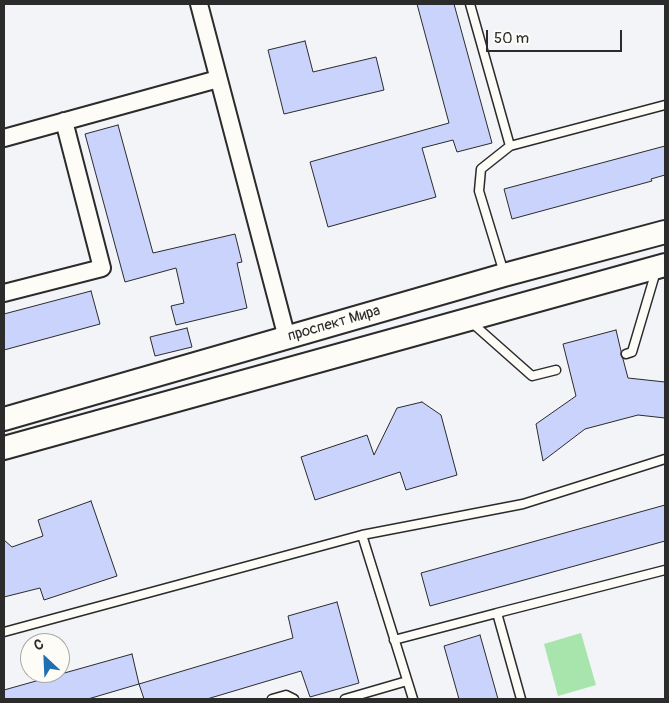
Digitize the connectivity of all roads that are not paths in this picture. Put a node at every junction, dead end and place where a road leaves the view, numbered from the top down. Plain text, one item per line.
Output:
1 (199, 4) edge
2 (470, 4) edge
3 (218, 79) junction
4 (665, 105) edge
5 (64, 121) junction
6 (4, 138) edge
7 (510, 146) junction
8 (665, 232) edge
9 (661, 266) edge
10 (504, 275) junction
11 (4, 293) edge
12 (468, 319) junction
13 (287, 338) junction
14 (626, 354) dead end
15 (556, 370) dead end
16 (4, 419) edge
17 (4, 448) edge
18 (665, 459) edge
19 (362, 536) junction
20 (665, 570) edge
21 (496, 613) junction
22 (4, 632) edge
23 (394, 640) junction
24 (407, 681) junction
25 (286, 697) edge
26 (272, 699) edge
27 (294, 699) edge
28 (345, 699) edge
29 (413, 699) edge
30 (521, 699) edge

1 - 3 street
2 - 7 lane
3 - 5 street
3 - 13 street
4 - 7 lane
5 - 6 street
5 - 11 street
7 - 10 lane
8 - 10 main road, проспект Мира
9 - 12 main road, проспект Мира
9 - 14 lane
10 - 13 main road, проспект Мира
12 - 15 lane
12 - 17 main road, проспект Мира
13 - 16 main road, проспект Мира
18 - 19 lane
19 - 22 lane
19 - 23 lane
20 - 21 lane
21 - 23 lane
21 - 30 lane
23 - 24 lane
24 - 28 lane
24 - 29 lane
25 - 26 lane
25 - 27 lane

